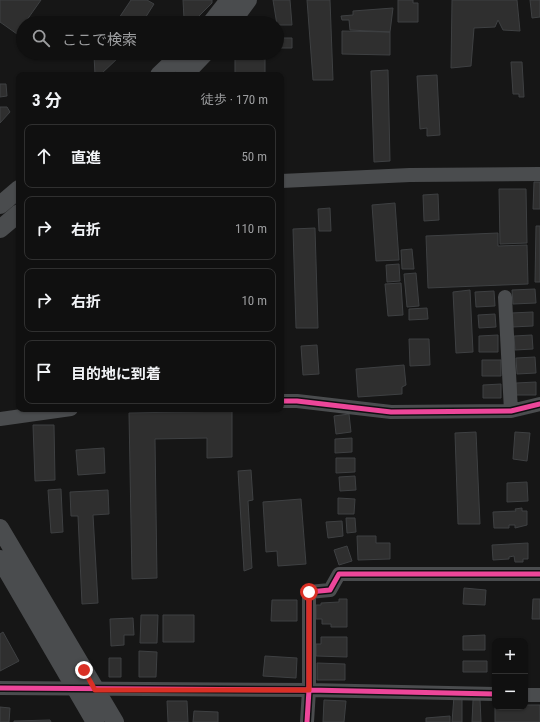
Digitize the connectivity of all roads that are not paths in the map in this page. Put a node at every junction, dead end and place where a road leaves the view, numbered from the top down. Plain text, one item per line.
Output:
1 (229, 0) edge
2 (248, 0) edge
3 (216, 16) edge
4 (236, 16) edge
5 (175, 60) edge
6 (198, 60) edge
7 (162, 72) edge
8 (187, 72) edge
9 (540, 174) edge
10 (284, 181) edge
11 (16, 192) edge
12 (0, 205) edge
13 (16, 215) edge
14 (0, 228) edge
15 (505, 297) dead end
16 (284, 401) edge
17 (540, 404) edge
18 (511, 411) junction
19 (50, 412) edge
20 (0, 419) edge
21 (0, 528) edge
22 (0, 559) edge
23 (540, 574) edge
24 (0, 688) edge
25 (75, 689) junction
26 (95, 690) junction
27 (309, 690) junction
28 (492, 694) edge
29 (528, 695) edge
30 (540, 696) edge
31 (95, 722) edge
32 (115, 722) edge
33 (307, 722) edge

1 - 3 street
2 - 4 street
5 - 7 street
6 - 8 street
9 - 10 street
11 - 12 street
13 - 14 street
15 - 18 street
16 - 18 street
17 - 18 street
19 - 20 street
21 - 26 street
22 - 25 street
23 - 27 street
24 - 25 street
25 - 26 street
25 - 31 street
26 - 27 street
26 - 32 street
27 - 28 street
27 - 33 street
29 - 30 street

